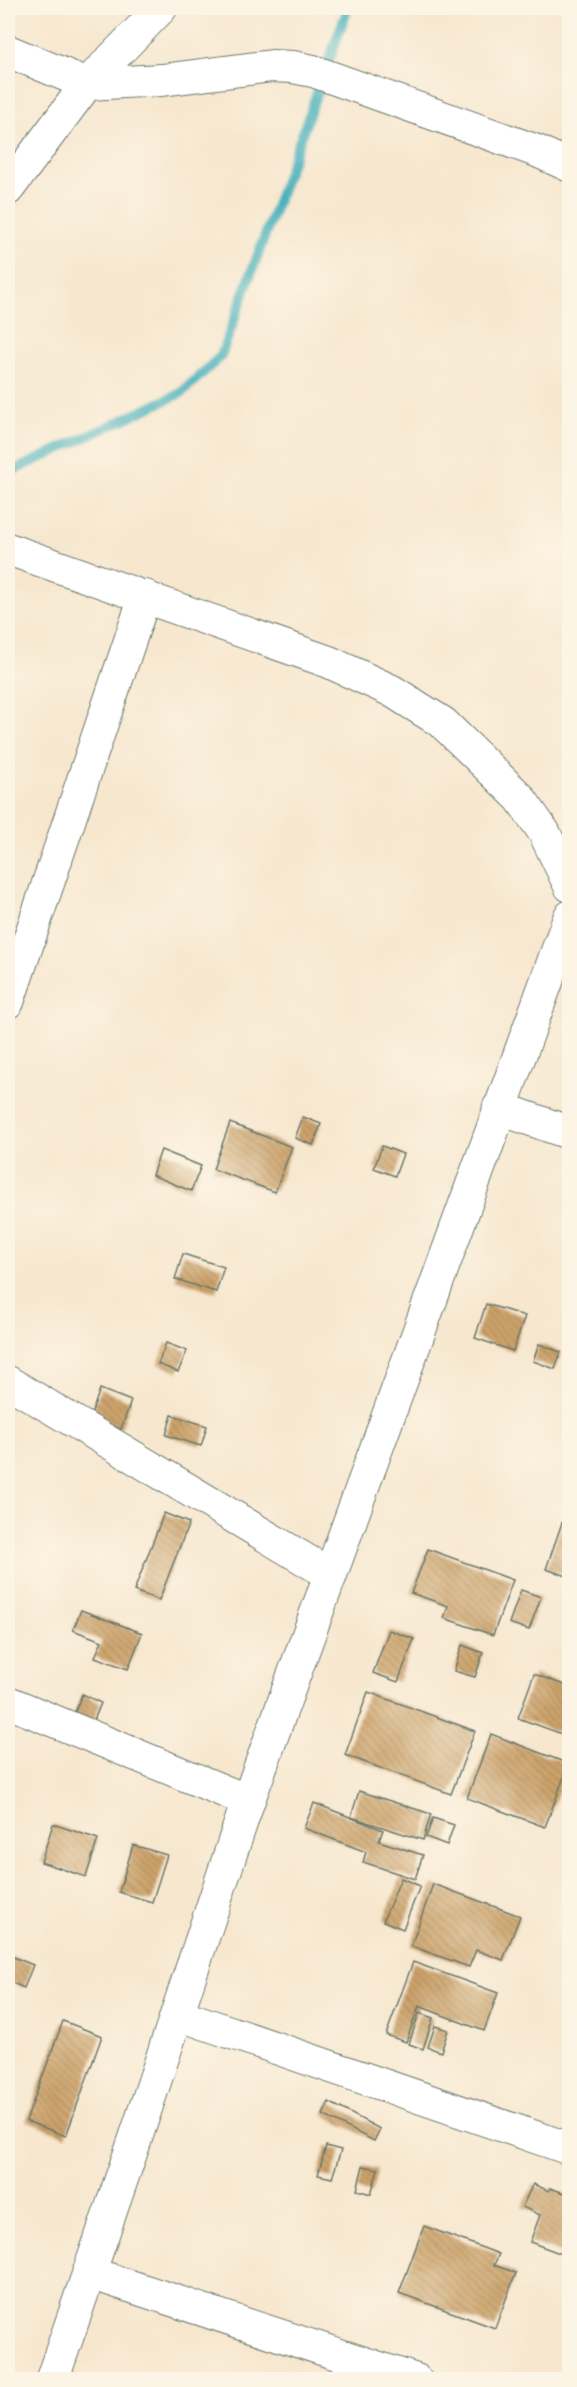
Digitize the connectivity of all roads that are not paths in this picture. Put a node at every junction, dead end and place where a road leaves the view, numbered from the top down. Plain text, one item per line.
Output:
1 (161, 8) edge
2 (8, 51) edge
3 (87, 84) junction
4 (570, 166) edge
5 (8, 189) edge
6 (8, 549) edge
7 (146, 596) junction
8 (570, 886) edge
9 (570, 917) edge
10 (8, 1002) edge
11 (499, 1108) junction
12 (570, 1133) edge
13 (8, 1382) edge
14 (331, 1575) junction
15 (8, 1702) edge
16 (248, 1801) junction
17 (177, 2014) junction
18 (570, 2149) edge
19 (90, 2273) junction
20 (52, 2379) edge
21 (416, 2379) edge

1 - 3 street
2 - 3 street
3 - 4 street
3 - 5 street
6 - 7 street
7 - 8 street
7 - 10 street
9 - 11 street
11 - 12 street
11 - 14 street
13 - 14 street
14 - 16 street
15 - 16 street
16 - 17 street
17 - 18 street
17 - 19 street
19 - 20 street
19 - 21 street

